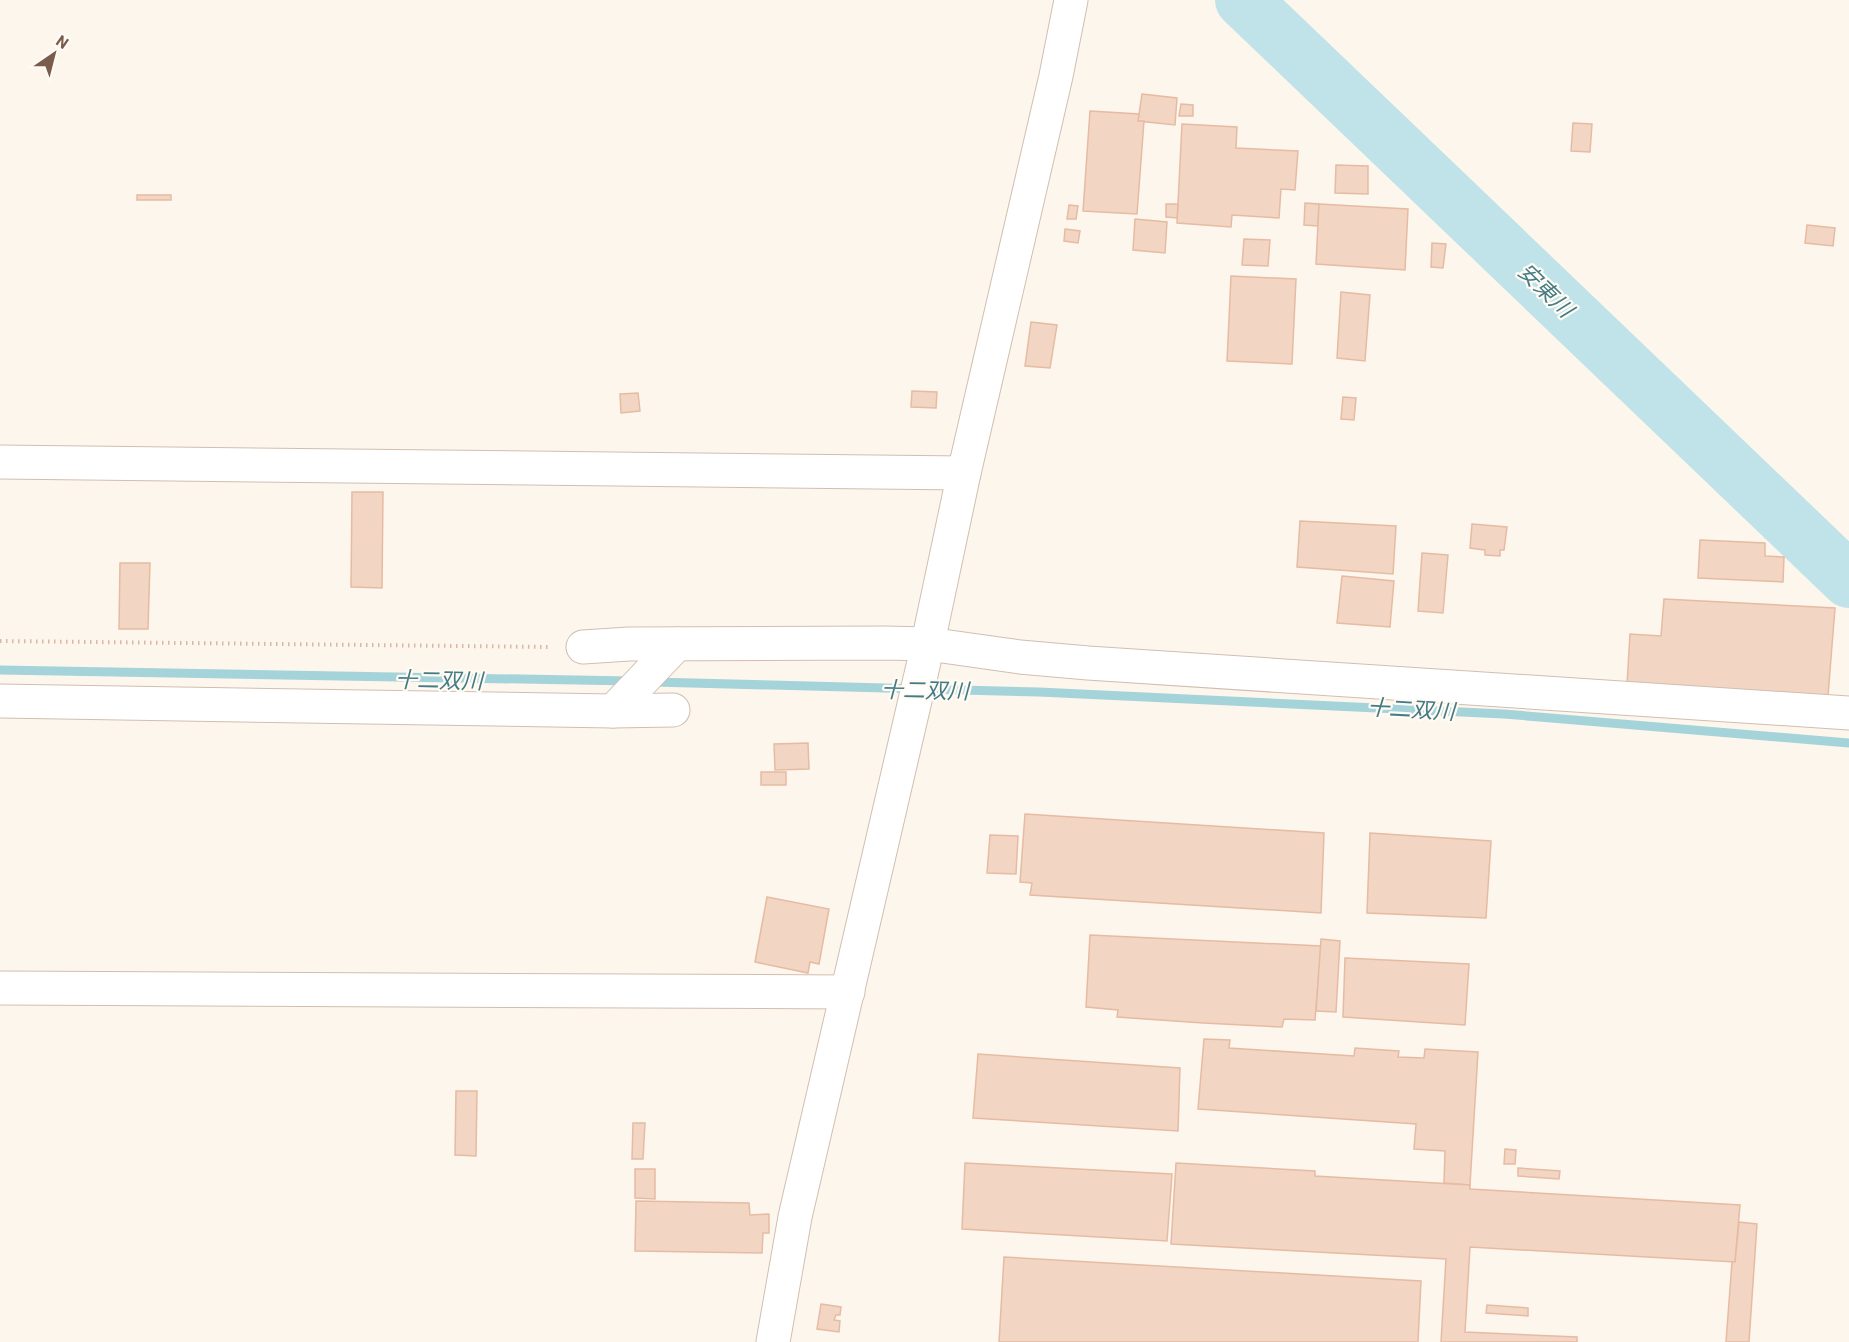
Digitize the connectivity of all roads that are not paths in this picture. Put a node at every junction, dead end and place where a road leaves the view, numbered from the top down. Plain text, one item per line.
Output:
1 (1071, 0) edge
2 (0, 462) edge
3 (964, 473) junction
4 (677, 644) junction
5 (583, 647) road end
6 (926, 655) junction
7 (0, 701) edge
8 (673, 710) dead end
9 (613, 711) junction
10 (1849, 713) edge
11 (0, 988) edge
12 (848, 992) junction
13 (773, 1342) edge

1 - 3 street
2 - 3 street
3 - 6 street
4 - 5 street
4 - 6 street
4 - 9 street
6 - 10 street
6 - 12 street
7 - 9 street
8 - 9 street
11 - 12 street
12 - 13 street

